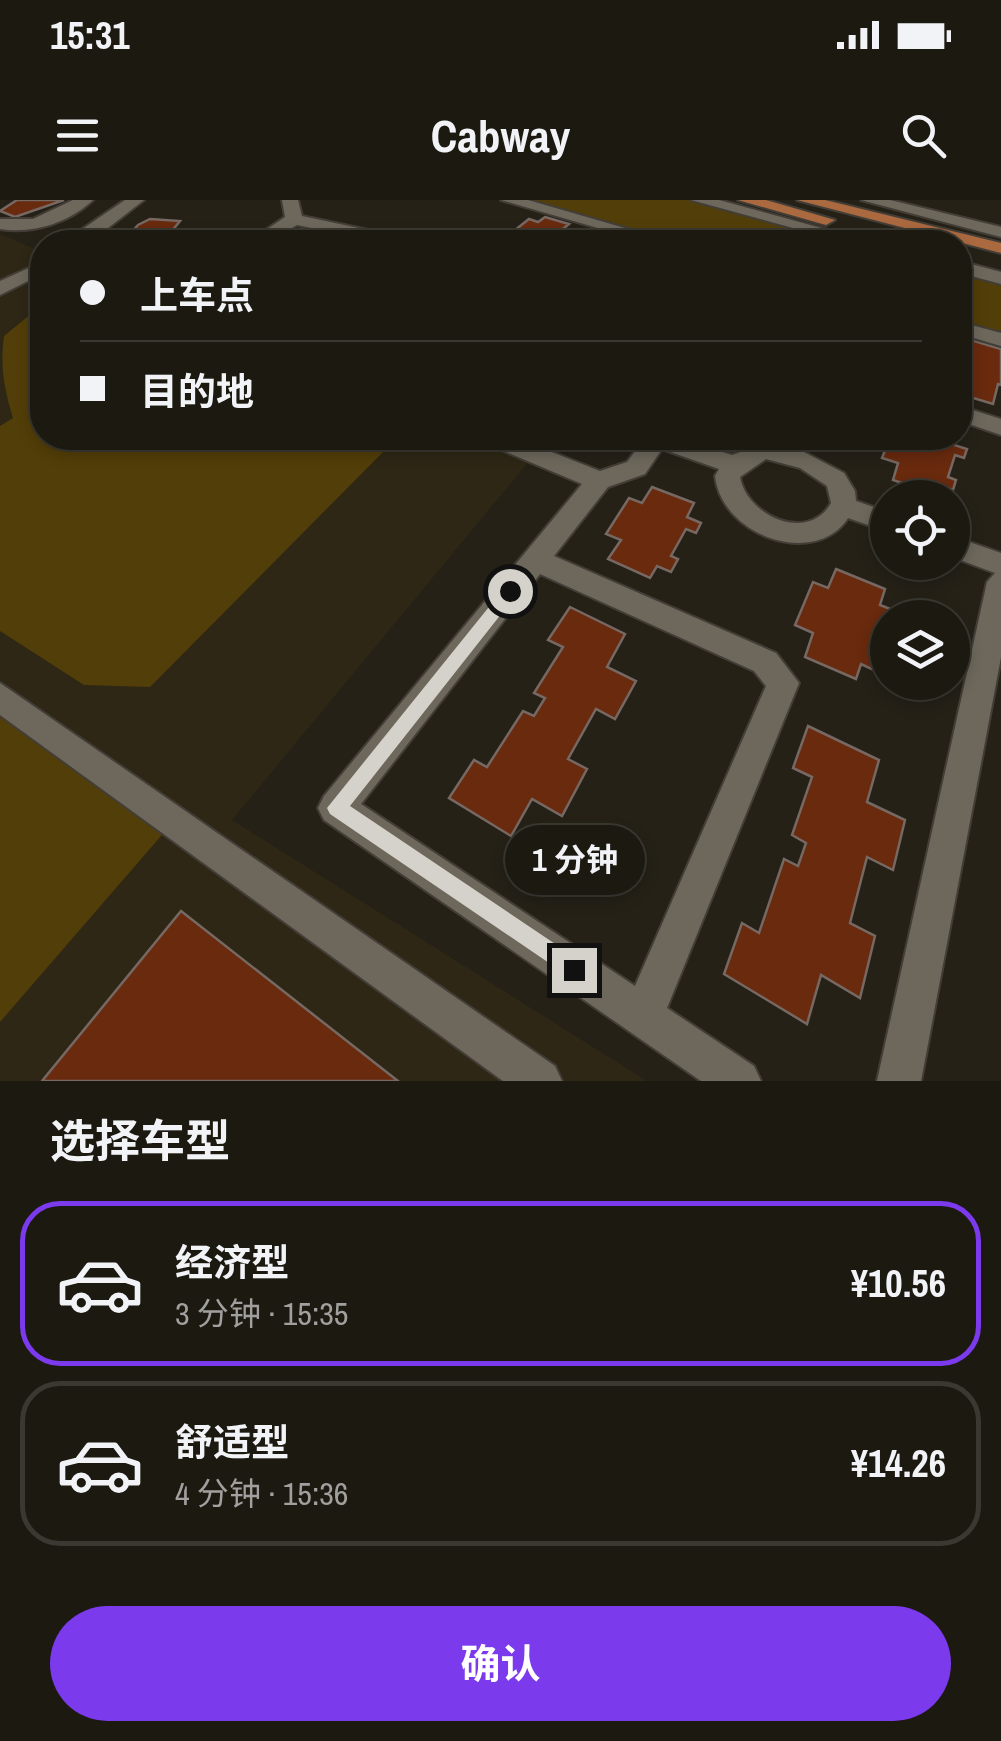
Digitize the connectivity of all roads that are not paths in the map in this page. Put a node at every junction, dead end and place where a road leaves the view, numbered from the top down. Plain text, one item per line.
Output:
1 (85, 200) edge
2 (136, 200) edge
3 (290, 200) edge
4 (509, 200) edge
5 (699, 200) edge
6 (746, 200) edge
7 (805, 200) edge
8 (869, 200) edge
9 (294, 219) junction
10 (0, 224) edge
11 (97, 230) edge
12 (276, 230) edge
13 (345, 230) edge
14 (620, 230) edge
15 (817, 230) edge
16 (867, 230) edge
17 (928, 230) edge
18 (1001, 232) edge
19 (972, 241) edge
20 (1001, 248) edge
21 (972, 257) edge
22 (1001, 264) edge
23 (972, 271) edge
24 (30, 272) edge
25 (1001, 278) edge
26 (0, 288) edge
27 (972, 332) edge
28 (1001, 340) edge
29 (972, 417) edge
30 (1001, 427) edge
31 (524, 450) edge
32 (649, 450) edge
33 (691, 450) edge
34 (734, 465) junction
35 (599, 481) junction
36 (842, 506) junction
37 (870, 516) edge
38 (970, 553) edge
39 (536, 560) junction
40 (1001, 564) edge
41 (1001, 582) edge
42 (0, 697) edge
43 (643, 1016) junction
44 (540, 1081) edge
45 (739, 1081) edge
46 (899, 1081) edge

1 - 10 street
2 - 11 street
3 - 9 street
4 - 14 street
5 - 15 street
6 - 16 main road
7 - 17 main road
8 - 18 street
9 - 12 street
9 - 13 street
19 - 20 main road
21 - 22 main road
23 - 25 street
24 - 26 street
27 - 28 street
29 - 30 street
31 - 35 street
32 - 35 street
33 - 34 street
34 - 36 street
34 - 36 street
35 - 39 street
36 - 37 street
38 - 40 street
39 - 43 street
39 - 43 street
41 - 46 street
42 - 44 street
43 - 45 street

